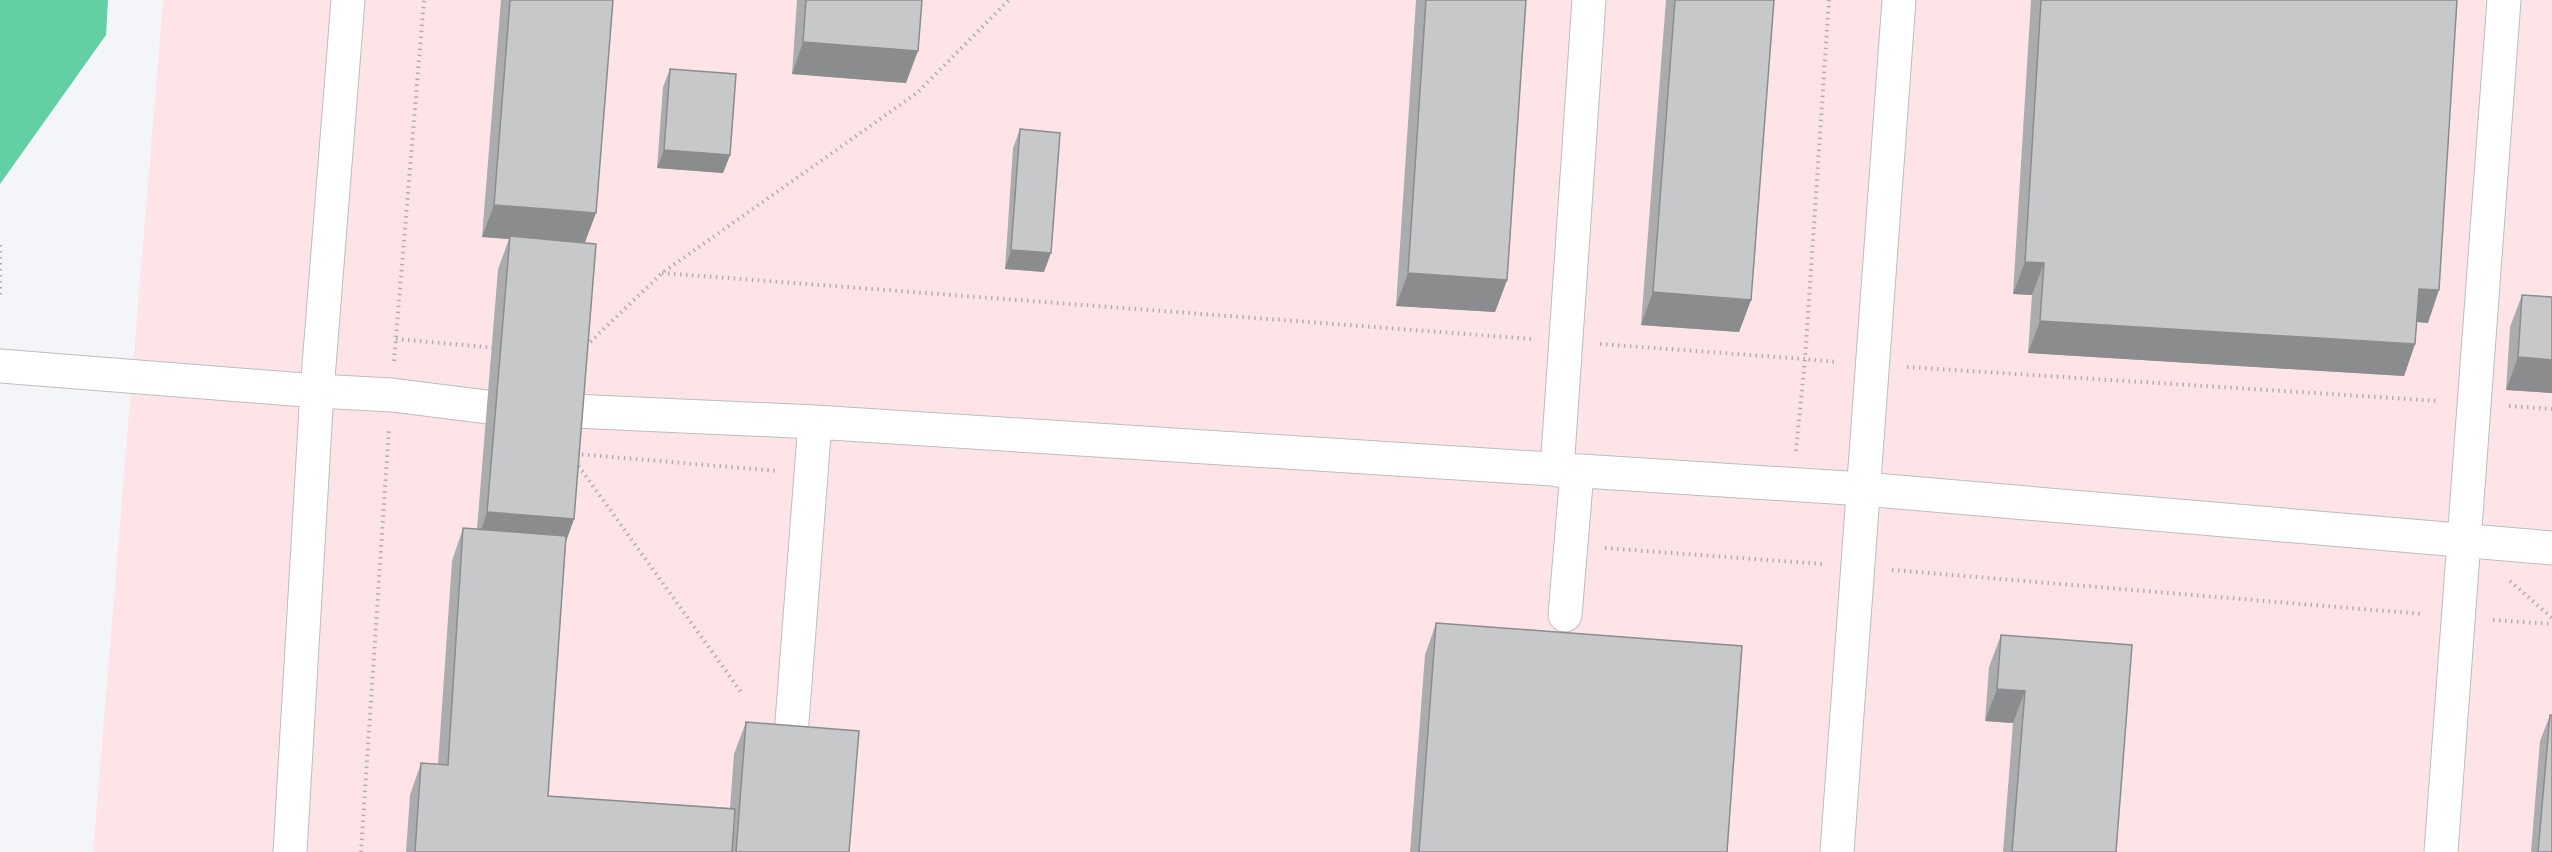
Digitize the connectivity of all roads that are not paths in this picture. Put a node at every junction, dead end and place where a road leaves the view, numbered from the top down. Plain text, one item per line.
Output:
1 (348, 0) edge
2 (1589, 0) edge
3 (1899, 0) edge
4 (2504, 0) edge
5 (0, 366) edge
6 (317, 391) junction
7 (815, 422) junction
8 (1567, 471) junction
9 (1863, 489) junction
10 (2464, 541) junction
11 (2552, 548) edge
12 (1565, 615) dead end
13 (791, 735) edge
14 (290, 852) edge
15 (1837, 852) edge
16 (2441, 852) edge

1 - 6 lane
2 - 8 lane
3 - 9 lane
4 - 10 lane
5 - 6 lane
6 - 7 lane
6 - 14 lane
7 - 8 lane
7 - 13 lane
8 - 9 lane
8 - 12 lane
9 - 10 lane
9 - 15 lane
10 - 11 lane
10 - 16 lane

